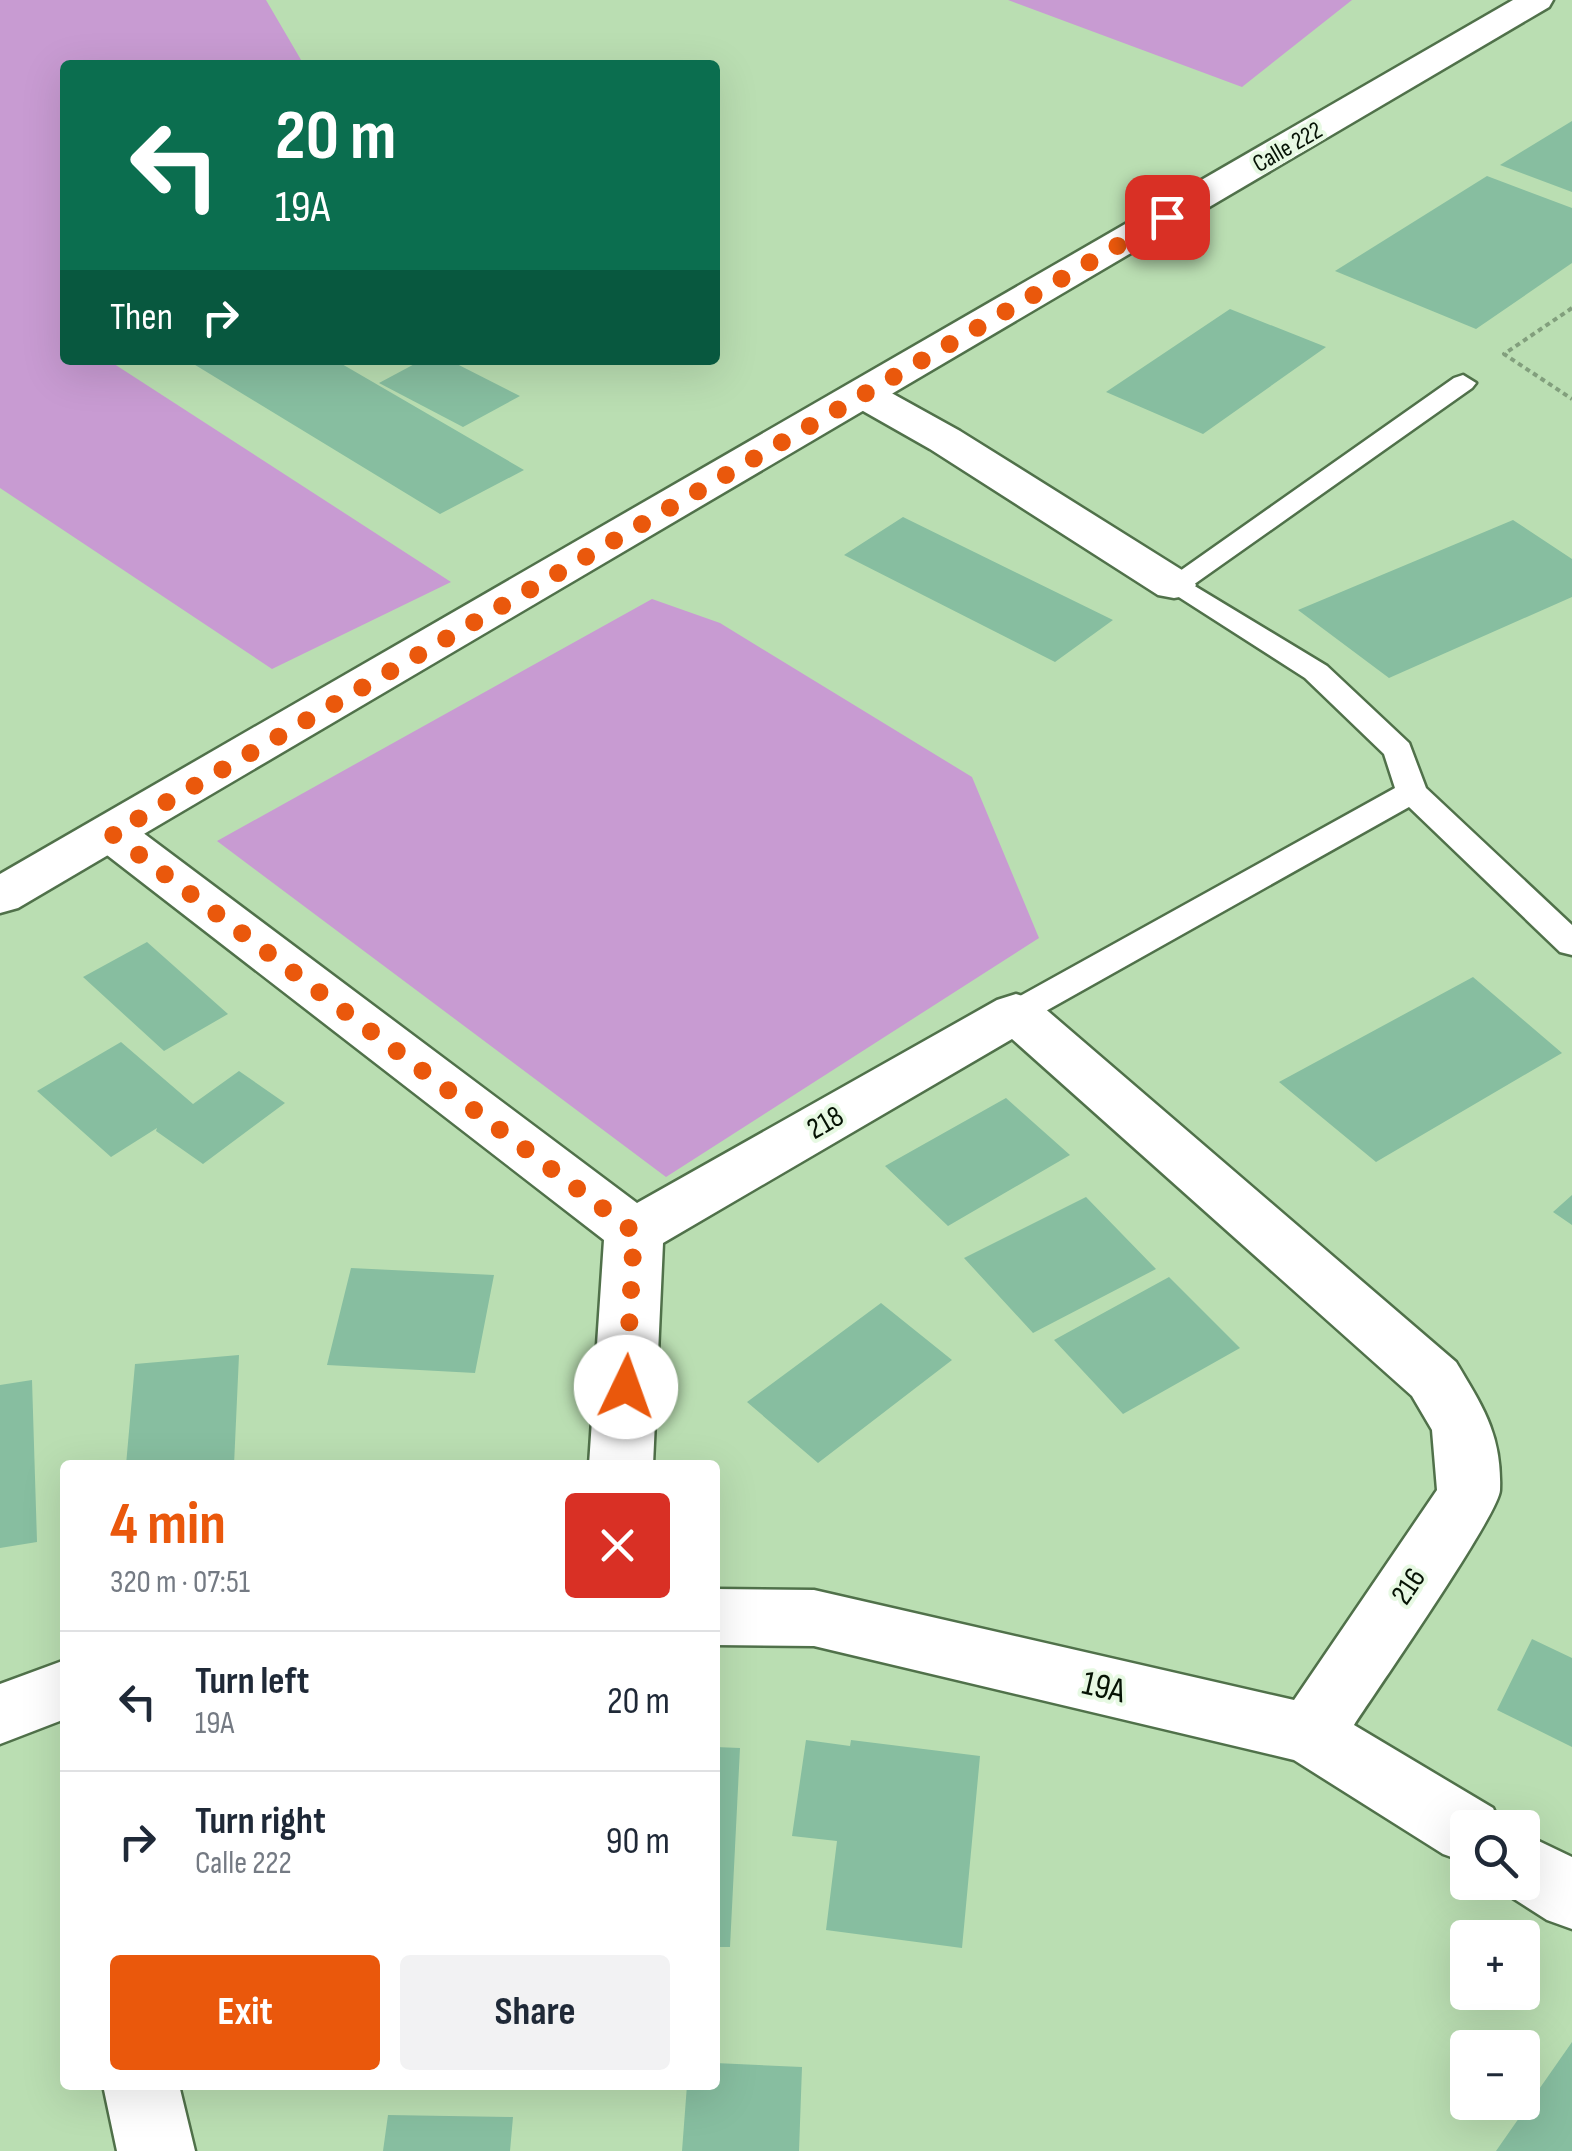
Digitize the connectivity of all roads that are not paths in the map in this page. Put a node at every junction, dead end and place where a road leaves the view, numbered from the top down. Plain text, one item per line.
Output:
1 (1537, 0) edge
2 (1463, 383) dead end
3 (864, 394) junction
4 (1174, 585) junction
5 (1412, 792) junction
6 (112, 834) junction
7 (0, 896) edge
8 (1572, 944) edge
9 (1016, 1013) junction
10 (634, 1232) junction
11 (622, 1460) edge
12 (720, 1617) edge
13 (1310, 1734) junction
14 (1450, 1820) edge
15 (1540, 1876) edge
16 (1572, 1896) edge
17 (143, 2090) edge
18 (156, 2151) edge

1 - 3 street, Calle 222
2 - 4 lane
3 - 4 street
3 - 6 street, Calle 222
4 - 5 lane
5 - 8 lane
5 - 9 lane
6 - 7 street, Calle 222
6 - 10 street
9 - 10 street, 218
9 - 13 street, 216
10 - 11 street
12 - 13 street, 19A
13 - 14 street, 19A
15 - 16 street
17 - 18 street

